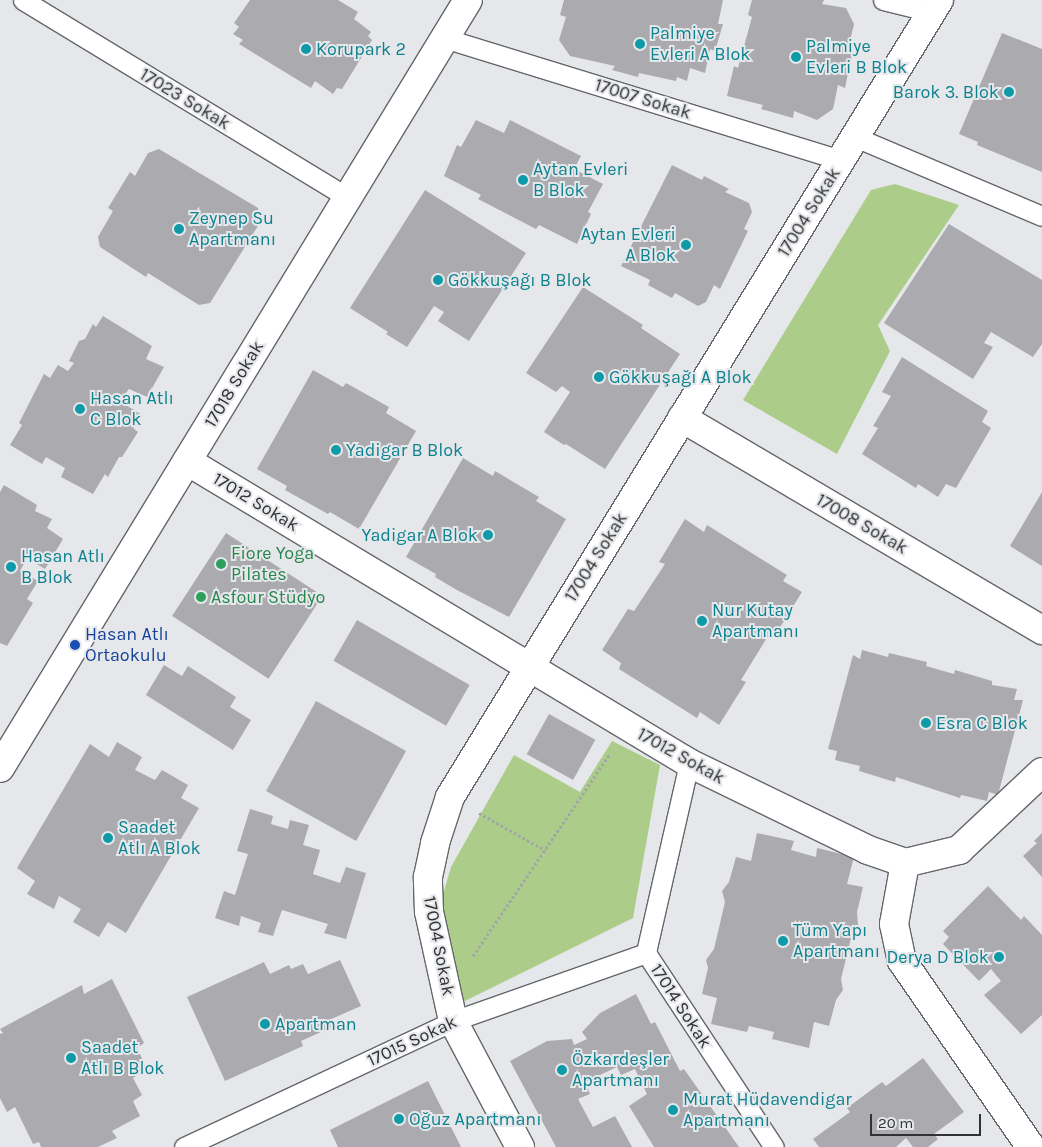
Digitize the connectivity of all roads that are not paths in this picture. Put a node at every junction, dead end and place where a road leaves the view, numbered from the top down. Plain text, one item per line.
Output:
1 (23, 0) edge
2 (468, 0) edge
3 (883, 0) edge
4 (936, 6) edge
5 (444, 38) junction
6 (855, 137) junction
7 (841, 160) junction
8 (347, 197) junction
9 (1042, 216) edge
10 (682, 418) junction
11 (187, 461) junction
12 (1042, 630) edge
13 (529, 666) junction
14 (689, 763) junction
15 (0, 768) edge
16 (1042, 772) edge
17 (905, 863) junction
18 (646, 954) junction
19 (454, 1021) junction
20 (184, 1147) edge
21 (520, 1147) edge
22 (774, 1147) edge
23 (1031, 1147) edge

1 - 8 lane, 17023 Sokak
2 - 5 street, 17018 Sokak
3 - 4 lane
4 - 6 street, 17004 Sokak
5 - 7 lane, 17007 Sokak
5 - 8 street, 17018 Sokak
6 - 7 street, 17004 Sokak
6 - 9 lane
7 - 10 street, 17004 Sokak
8 - 11 street, 17018 Sokak
10 - 12 street, 17008 Sokak
10 - 13 street, 17004 Sokak
11 - 13 street, 17012 Sokak
11 - 15 street, 17018 Sokak
13 - 14 street, 17012 Sokak
13 - 19 street, 17004 Sokak
14 - 17 street, 17012 Sokak
14 - 18 lane, 17014 Sokak
16 - 17 street
17 - 23 street
18 - 19 lane, 17015 Sokak
18 - 22 lane, 17014 Sokak
19 - 20 lane, 17015 Sokak
19 - 21 street, 17004 Sokak

